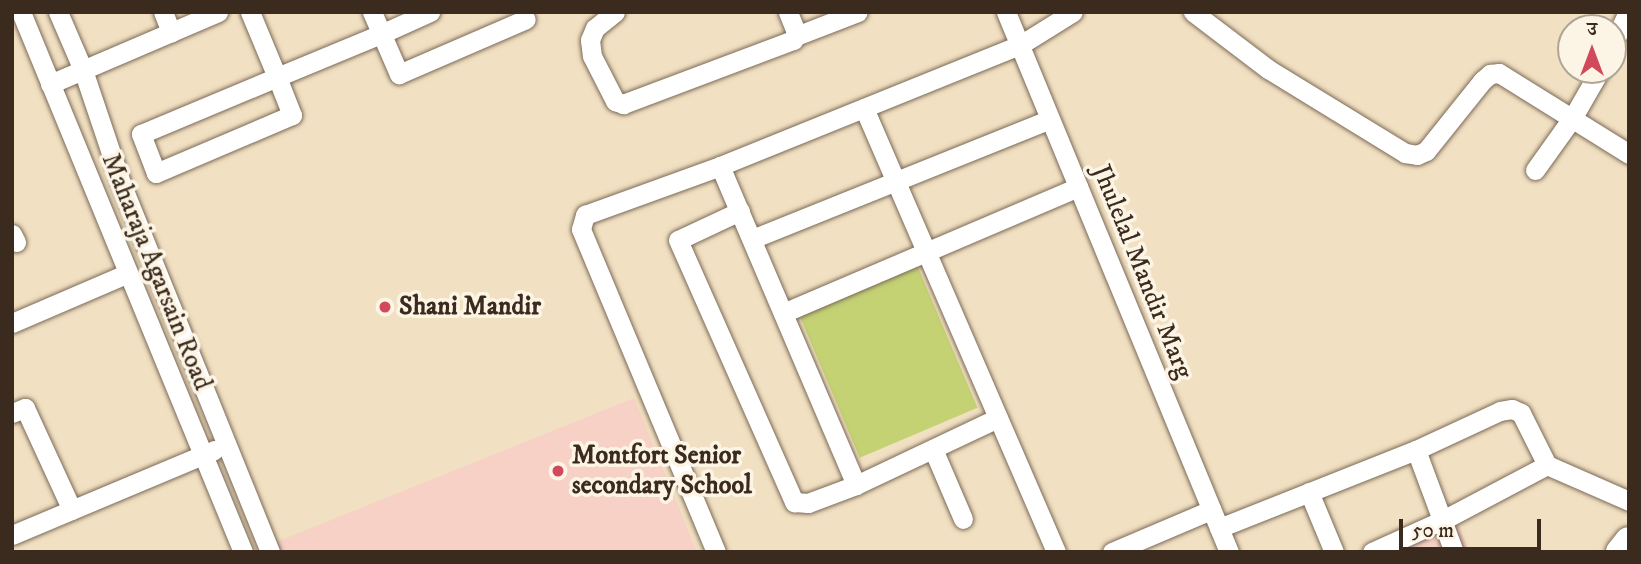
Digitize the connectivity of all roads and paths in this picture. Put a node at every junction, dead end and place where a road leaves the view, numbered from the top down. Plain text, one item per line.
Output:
1 (21, 12) edge
2 (58, 12) edge
3 (163, 12) edge
4 (218, 12) edge
5 (250, 12) edge
6 (372, 12) edge
7 (430, 12) edge
8 (615, 12) edge
9 (788, 12) edge
10 (858, 12) edge
11 (1006, 12) edge
12 (1073, 12) edge
13 (1193, 12) edge
14 (526, 19) dead end
15 (171, 32) junction
16 (381, 34) junction
17 (796, 36) junction
18 (1020, 45) junction
19 (83, 70) junction
20 (277, 77) junction
21 (50, 84) junction
22 (1592, 84) edge
23 (864, 108) junction
24 (1573, 117) junction
25 (1050, 119) junction
26 (1627, 147) edge
27 (720, 166) junction
28 (1535, 170) dead end
29 (896, 181) junction
30 (1078, 187) junction
31 (740, 211) junction
32 (752, 239) junction
33 (926, 251) junction
34 (128, 273) junction
35 (783, 313) junction
36 (12, 323) edge
37 (12, 413) edge
38 (998, 418) junction
39 (227, 444) junction
40 (933, 449) junction
41 (1416, 450) junction
42 (203, 455) junction
43 (1547, 465) junction
44 (856, 485) junction
45 (1309, 492) junction
46 (1629, 501) edge
47 (72, 510) junction
48 (963, 519) dead end
49 (1215, 519) junction
50 (1443, 520) junction
51 (12, 535) edge
52 (1629, 541) edge
53 (243, 552) edge
54 (270, 552) edge
55 (716, 552) edge
56 (1056, 552) edge
57 (1112, 552) edge
58 (1228, 552) edge
59 (1334, 552) edge
60 (1372, 552) edge
61 (1454, 552) edge
62 (1620, 552) edge

1 - 21 street, Maharaja Agarsain Road
2 - 19 street
3 - 15 street
4 - 15 street
5 - 20 street
6 - 16 street
7 - 16 street
8 - 17 street
9 - 17 street
10 - 17 street
11 - 18 street, Jhulelal Mandir Marg
12 - 18 street
13 - 24 street
14 - 16 street
15 - 19 street
16 - 20 street
18 - 23 street
18 - 25 street, Jhulelal Mandir Marg
19 - 21 street
19 - 39 street
20 - 20 street
21 - 34 street, Maharaja Agarsain Road
22 - 24 street
23 - 27 street
23 - 29 street
24 - 26 street
24 - 28 street
25 - 29 street
25 - 30 street, Jhulelal Mandir Marg
27 - 31 street
27 - 55 street
29 - 32 street
29 - 33 street
30 - 33 street
30 - 49 street, Jhulelal Mandir Marg
31 - 32 street
31 - 44 street
32 - 35 street
33 - 35 street
33 - 38 street
34 - 36 street
34 - 42 street, Maharaja Agarsain Road
35 - 44 street
37 - 47 street
38 - 40 street
38 - 56 street
39 - 42 street
39 - 54 street
40 - 44 street
40 - 48 street
41 - 43 street
41 - 45 street
41 - 50 street
42 - 47 street
42 - 53 street, Maharaja Agarsain Road
43 - 46 street
43 - 50 street
45 - 49 street
45 - 59 street
47 - 51 street
49 - 57 street
49 - 58 street, Jhulelal Mandir Marg
50 - 60 street
50 - 61 street
52 - 62 main road

